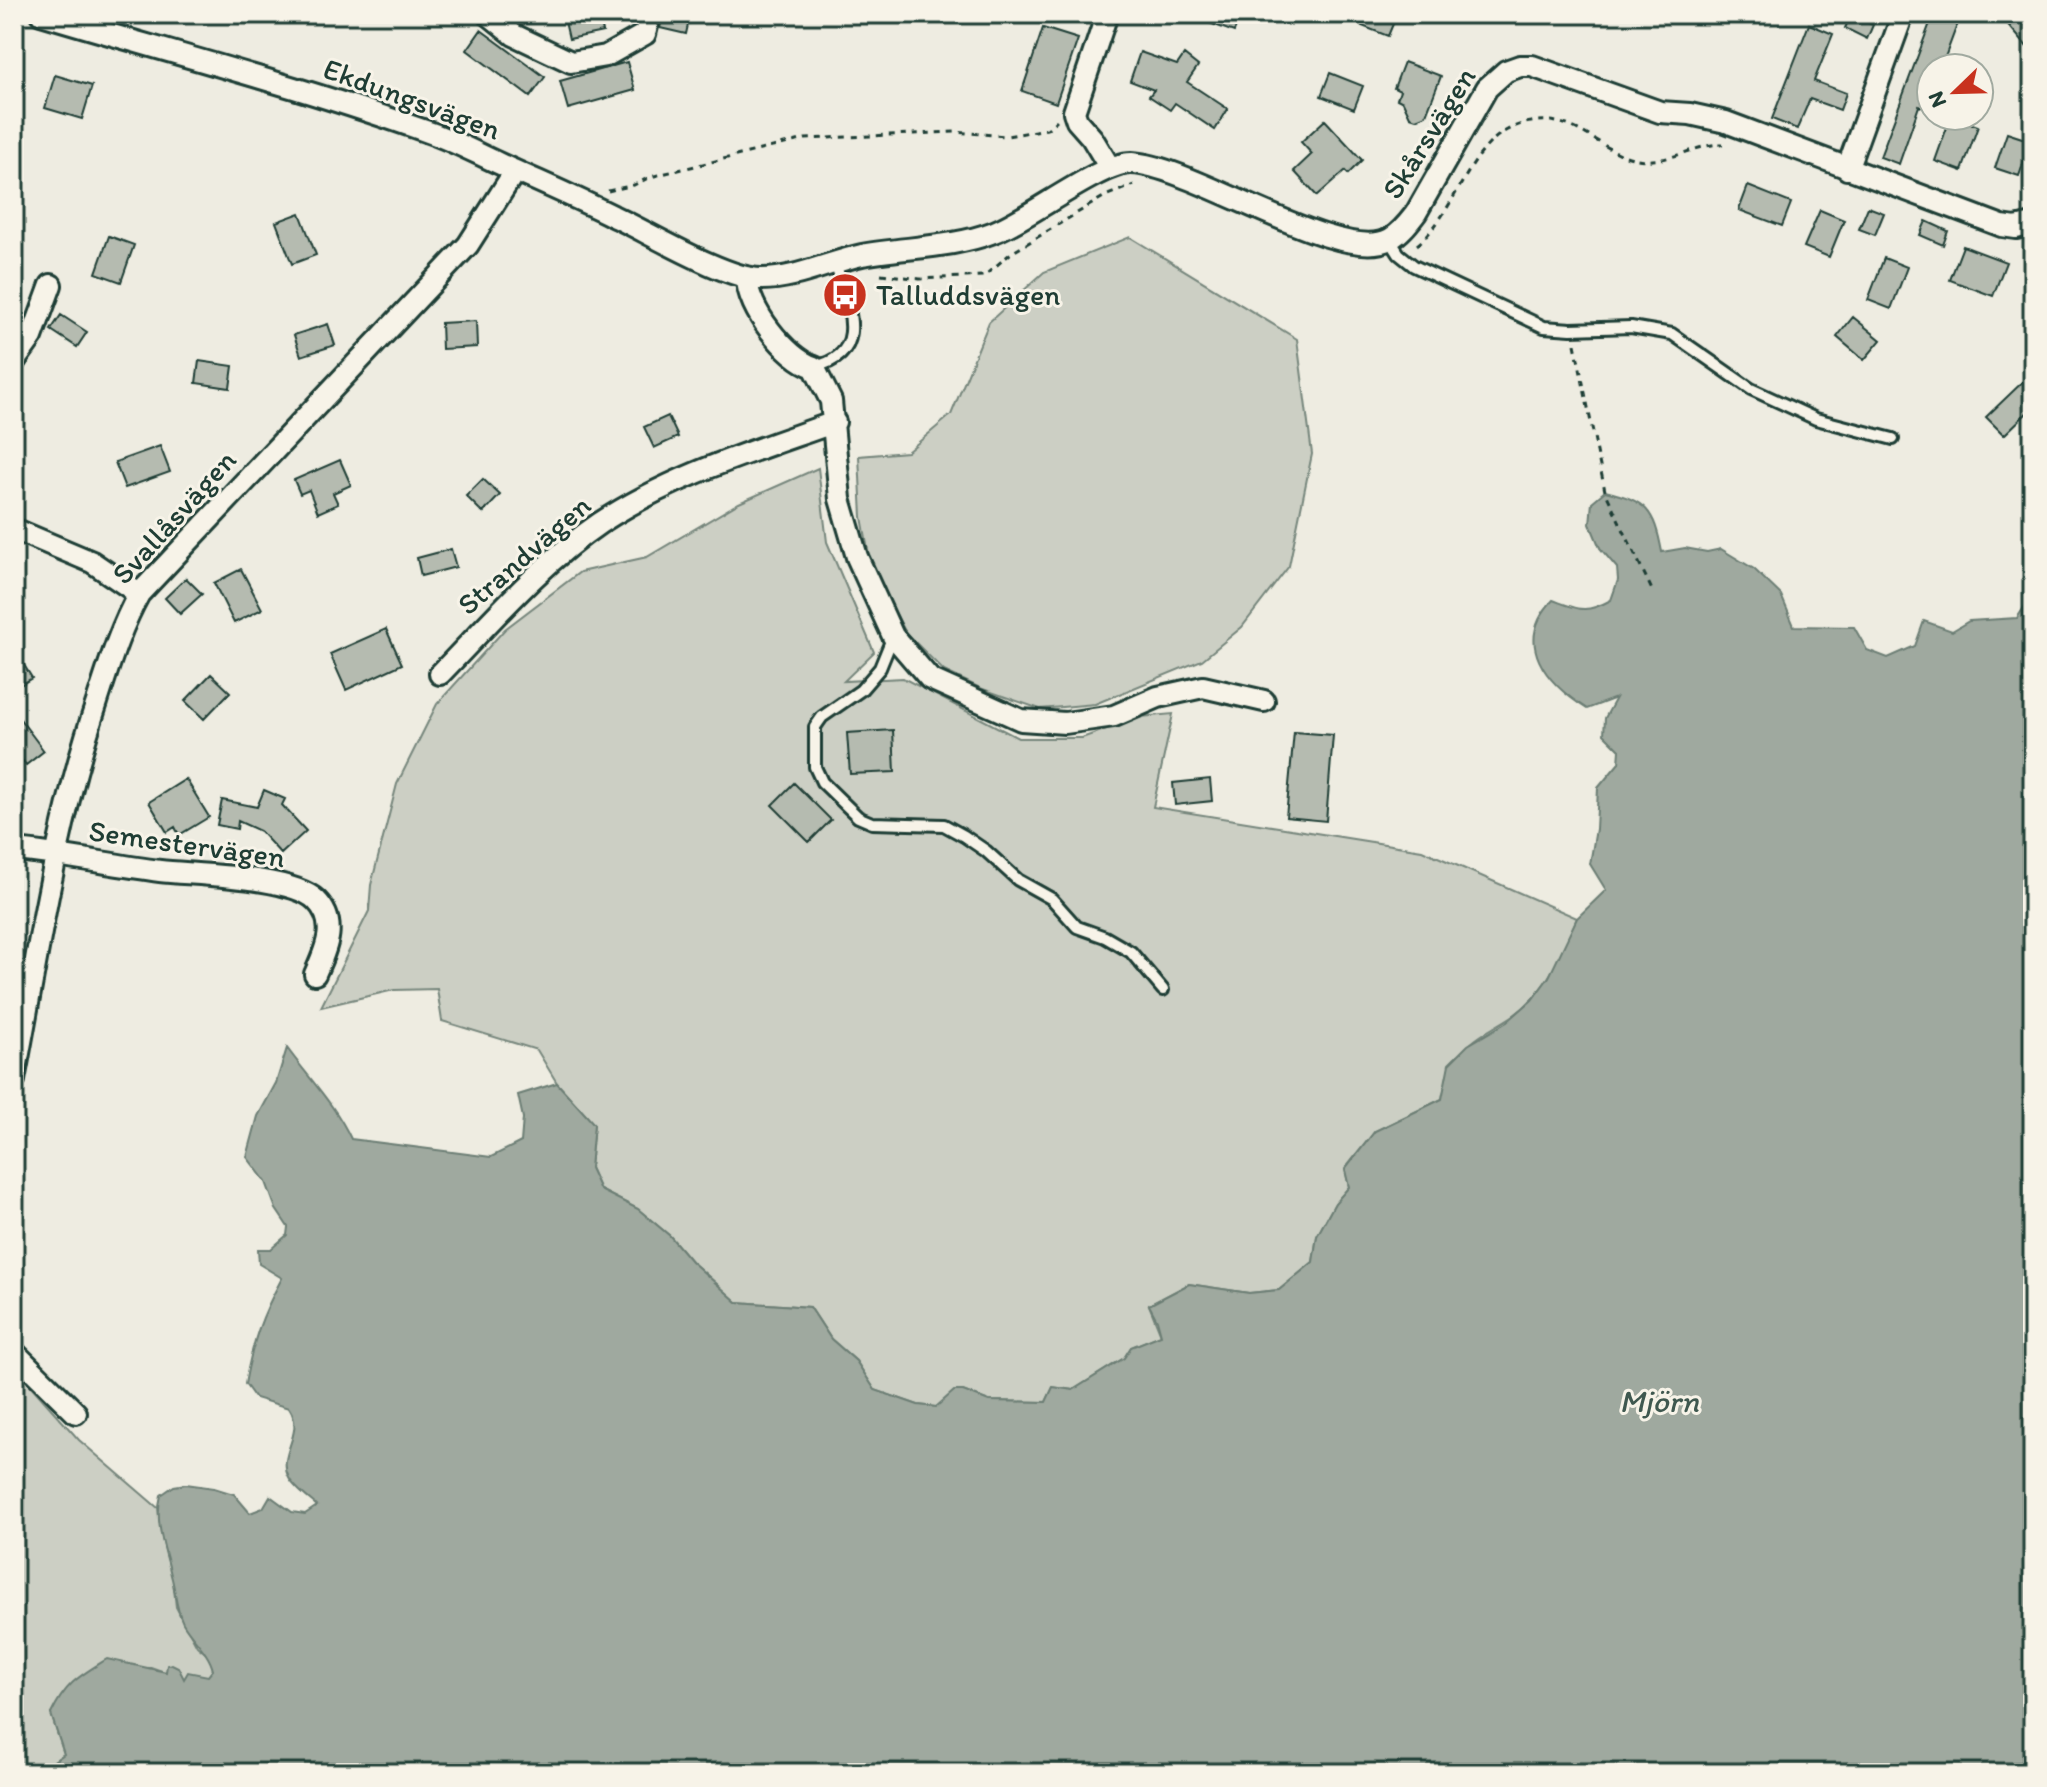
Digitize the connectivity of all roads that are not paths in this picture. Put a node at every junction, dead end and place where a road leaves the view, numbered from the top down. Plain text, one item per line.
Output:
1 (41, 14) edge
2 (488, 14) edge
3 (650, 14) edge
4 (1107, 14) edge
5 (1903, 14) edge
6 (1110, 168) junction
7 (1847, 169) junction
8 (515, 171) junction
9 (2033, 224) edge
10 (1390, 240) junction
11 (835, 262) junction
12 (747, 278) junction
13 (51, 285) dead end
14 (14, 362) edge
15 (814, 367) junction
16 (835, 422) junction
17 (1893, 439) dead end
18 (14, 529) edge
19 (139, 594) junction
20 (893, 636) junction
21 (440, 674) dead end
22 (1264, 701) dead end
23 (14, 850) edge
24 (57, 856) junction
25 (315, 974) dead end
26 (1163, 990) dead end
27 (14, 1080) edge
28 (14, 1352) edge
29 (76, 1413) dead end

1 - 8 street, Ekdungsvägen
2 - 3 street
4 - 6 street
5 - 7 street
6 - 10 street, Skårsvägen
6 - 11 street, Skårsvägen
7 - 9 street, Skårsvägen
7 - 10 street, Skårsvägen
8 - 12 street, Ekdungsvägen
8 - 19 street, Svallåsvägen
10 - 17 lane
11 - 12 street, Skårsvägen
11 - 15 lane
12 - 15 street
13 - 14 street
15 - 16 street
16 - 20 street
16 - 21 street, Strandvägen
18 - 19 street
19 - 24 street, Svallåsvägen
20 - 22 street
20 - 26 lane
23 - 24 street, Semestervägen
24 - 25 street, Semestervägen
24 - 27 street, Svallåsvägen
28 - 29 street

